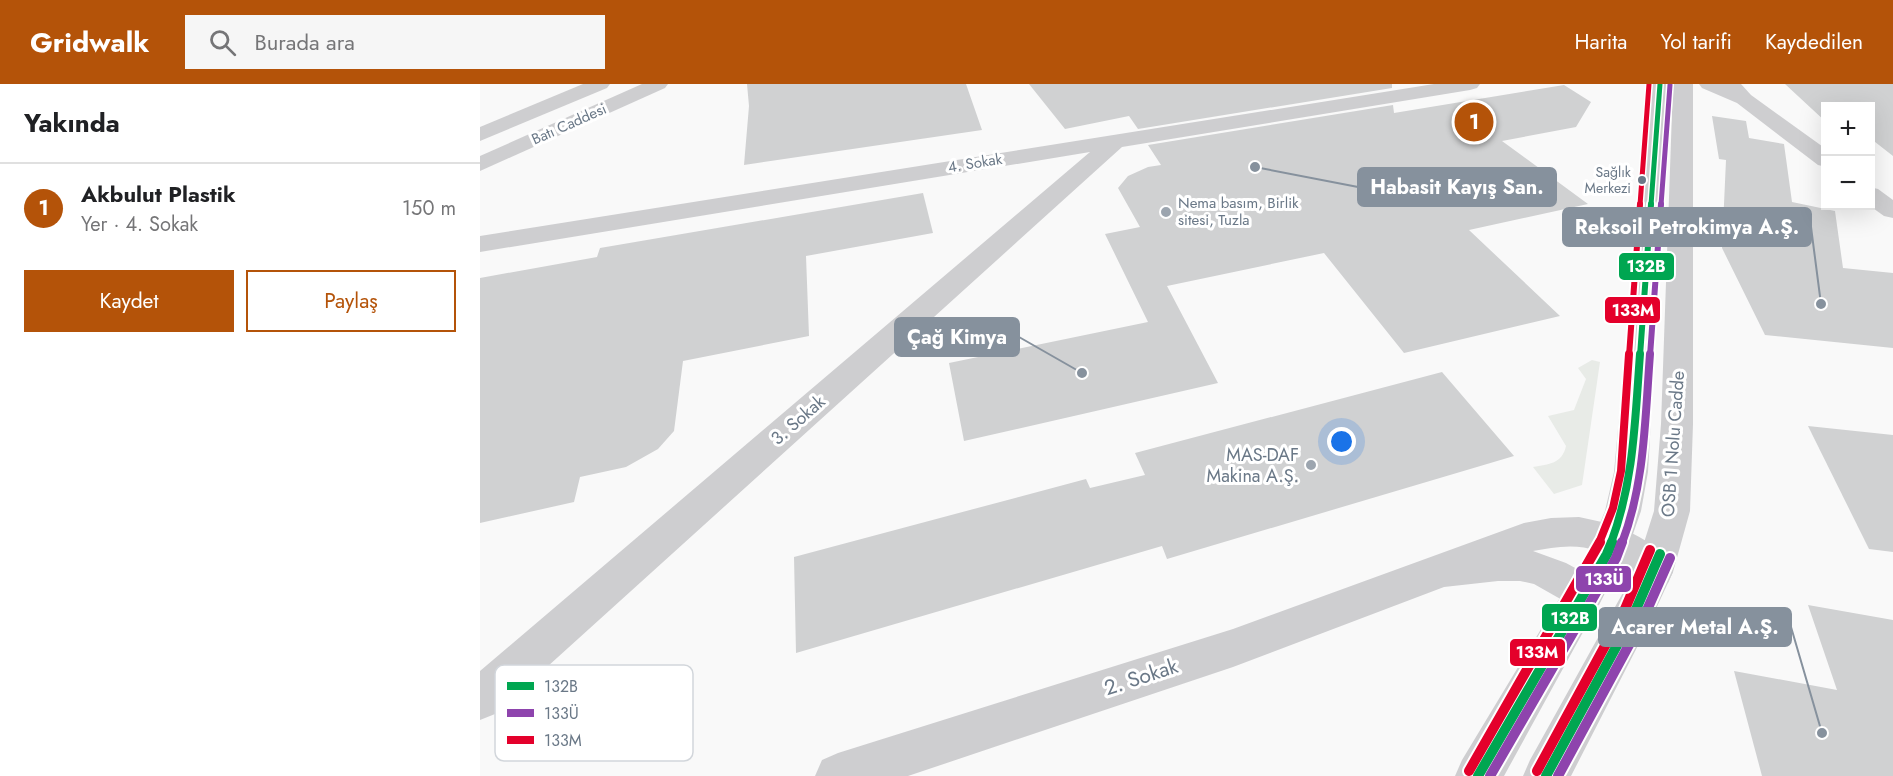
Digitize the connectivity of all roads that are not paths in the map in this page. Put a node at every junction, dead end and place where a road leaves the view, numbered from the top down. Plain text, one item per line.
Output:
1 (600, 84) edge
2 (658, 84) edge
3 (1470, 84) edge
4 (1660, 84) edge
5 (1683, 84) edge
6 (1710, 84) edge
7 (1737, 91) edge
8 (480, 135) edge
9 (1116, 141) junction
10 (1821, 156) edge
11 (480, 164) edge
12 (1875, 198) edge
13 (1893, 211) edge
14 (480, 244) edge
15 (1613, 540) junction
16 (1442, 571) junction
17 (1654, 572) junction
18 (1585, 593) junction
19 (519, 665) edge
20 (495, 686) edge
21 (480, 699) edge
22 (838, 776) edge
23 (1478, 776) edge
24 (1546, 776) edge

1 - 8 street
2 - 11 street, Batı Caddesi
3 - 9 street, 4. Sokak
4 - 15 street
5 - 17 street, OSB 1 Nolu Cadde
6 - 7 street
7 - 10 street
9 - 14 street, 4. Sokak
9 - 19 street, 3. Sokak
12 - 13 street
15 - 16 street, 2. Sokak
15 - 17 street, 2. Sokak
15 - 18 street
16 - 18 street, 2. Sokak
16 - 22 street, 2. Sokak
17 - 24 street, OSB 1 Nolu Cadde
18 - 23 street
20 - 21 street, 3. Sokak

